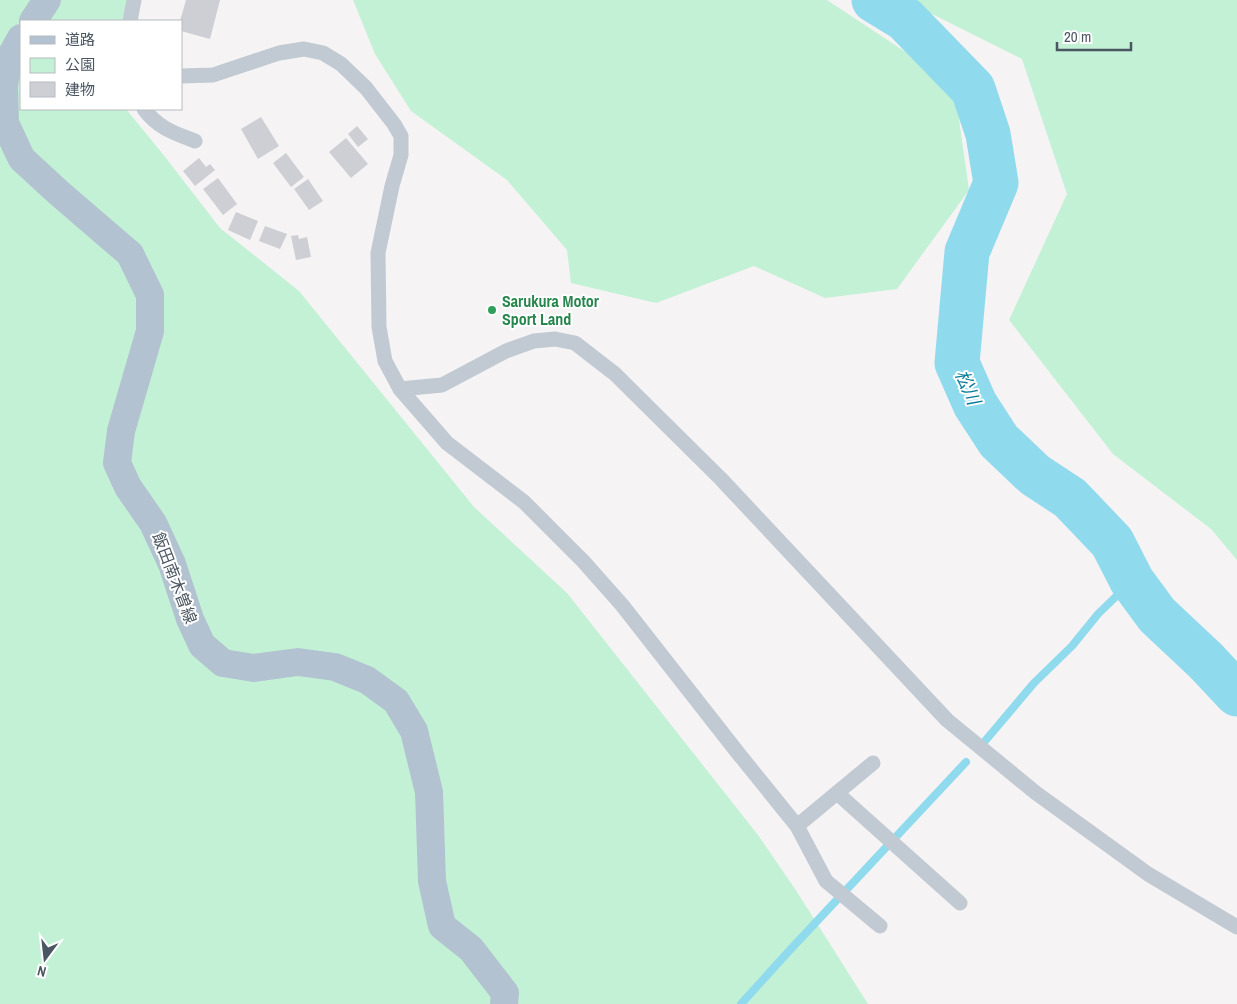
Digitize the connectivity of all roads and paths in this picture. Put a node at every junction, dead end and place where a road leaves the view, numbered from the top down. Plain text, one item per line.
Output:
1 (47, 0) edge
2 (134, 0) edge
3 (34, 20) edge
4 (130, 20) edge
5 (20, 40) edge
6 (182, 76) edge
7 (145, 110) edge
8 (195, 141) dead end
9 (400, 389) junction
10 (873, 763) dead end
11 (837, 793) junction
12 (797, 826) junction
13 (960, 903) dead end
14 (880, 926) dead end
15 (1237, 927) edge
16 (504, 1004) edge

1 - 3 main road
2 - 4 lane
5 - 16 main road, 飯田南木曽線
6 - 9 lane
7 - 8 lane
9 - 12 lane
9 - 15 lane
10 - 11 lane
11 - 12 lane
11 - 13 lane
12 - 14 lane

